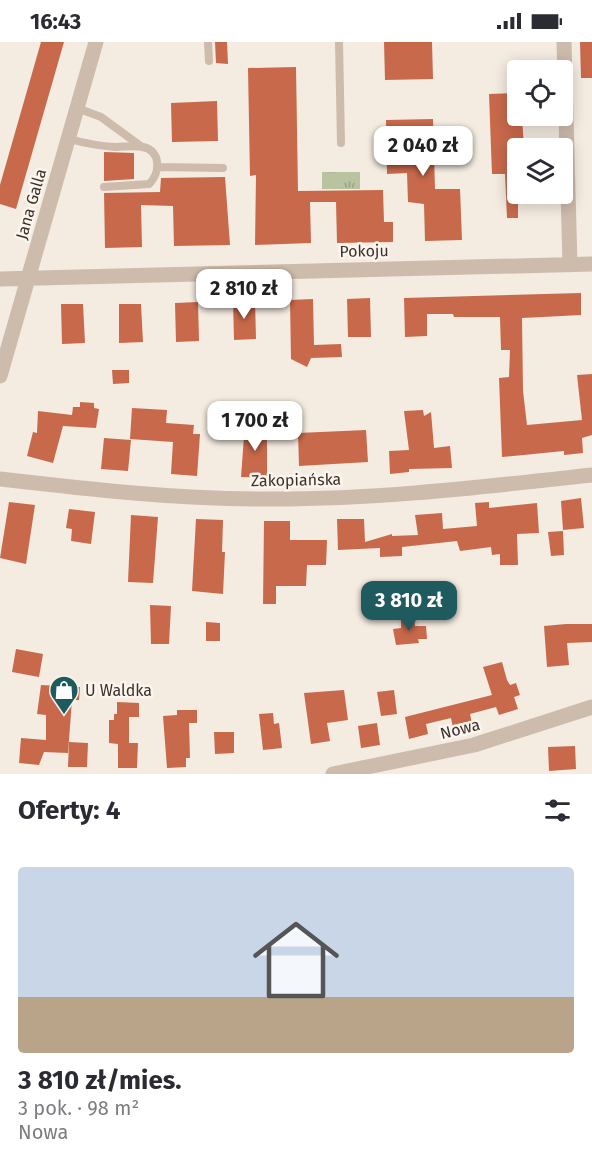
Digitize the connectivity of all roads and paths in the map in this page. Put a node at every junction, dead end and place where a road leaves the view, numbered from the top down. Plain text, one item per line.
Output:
1 (96, 42) edge
2 (208, 42) edge
3 (339, 42) edge
4 (564, 42) edge
5 (209, 61) dead end
6 (77, 108) junction
7 (69, 139) junction
8 (341, 143) dead end
9 (143, 147) junction
10 (158, 167) junction
11 (223, 168) dead end
12 (104, 187) dead end
13 (592, 264) edge
14 (570, 265) junction
15 (0, 279) edge
16 (28, 279) junction
17 (0, 376) edge
18 (592, 475) edge
19 (0, 479) edge
20 (592, 707) edge
21 (333, 774) edge

1 - 6 street, Jana Galla
2 - 5 lane
3 - 8 lane
4 - 14 street
6 - 7 street, Jana Galla
6 - 9 lane
7 - 9 lane
7 - 16 street, Jana Galla
9 - 10 lane
10 - 11 lane
10 - 12 lane
13 - 14 street, Pokoju
14 - 16 street, Pokoju
15 - 16 street, Pokoju
16 - 17 street, Jana Galla
18 - 19 street, Zakopiańska
20 - 21 street, Nowa

